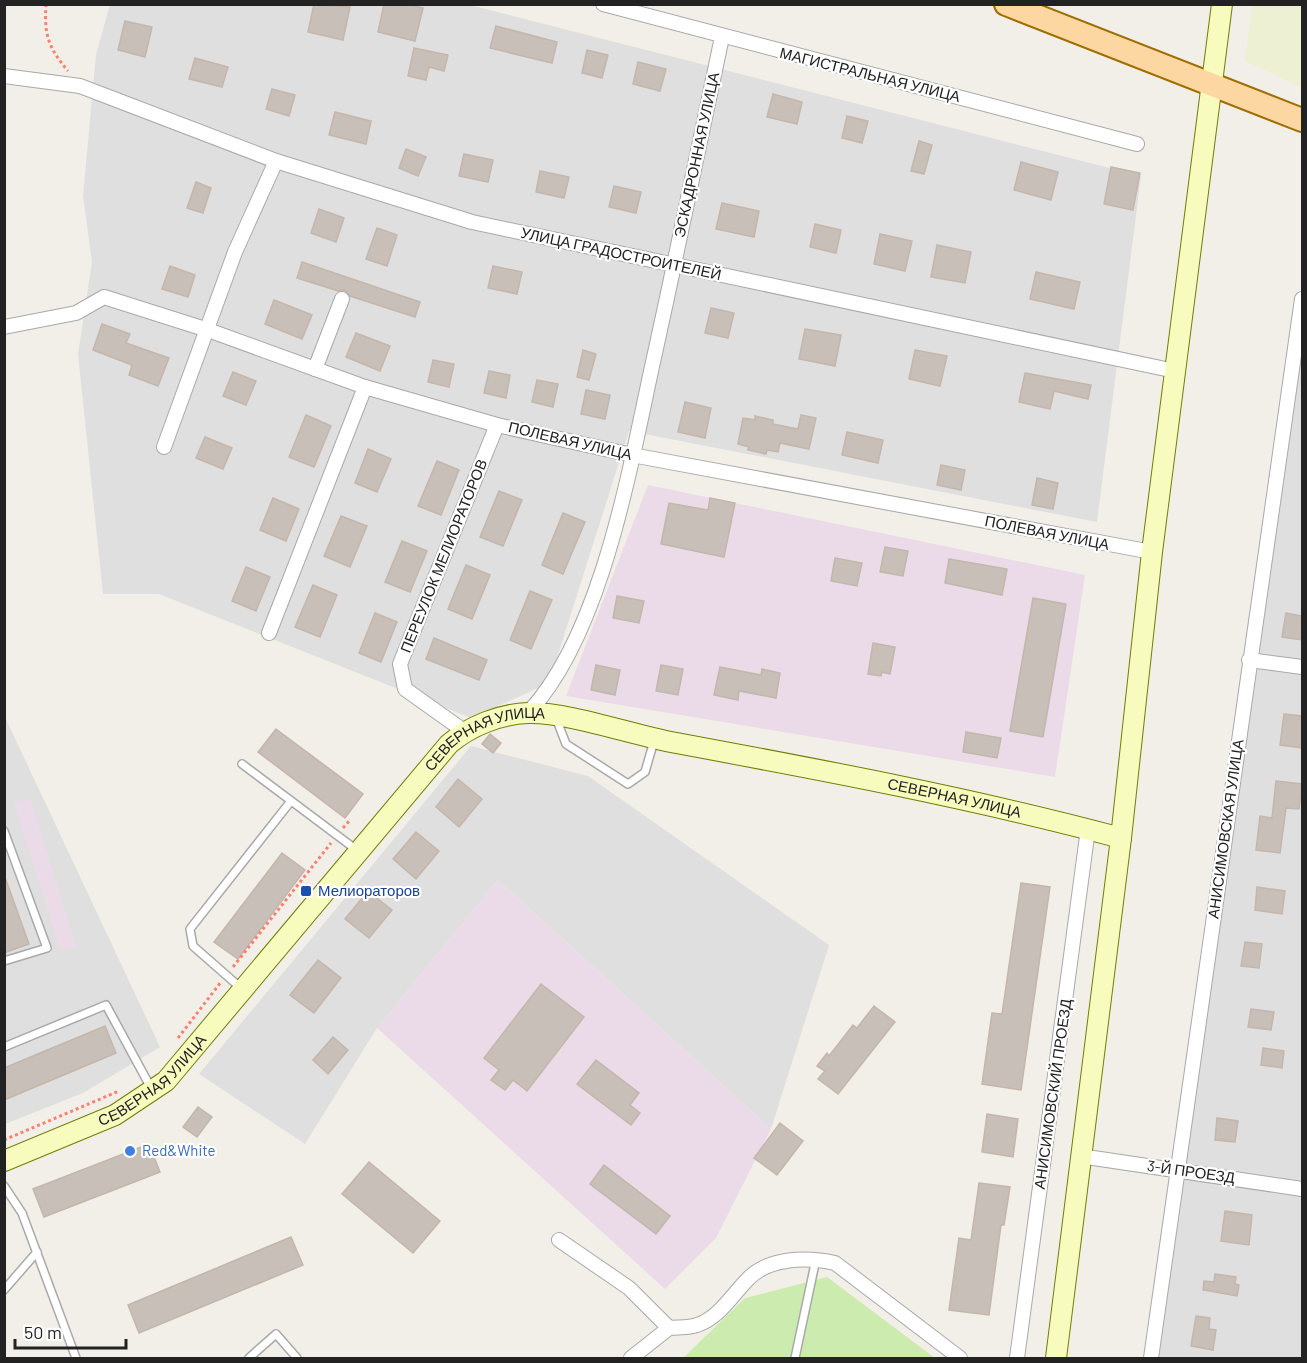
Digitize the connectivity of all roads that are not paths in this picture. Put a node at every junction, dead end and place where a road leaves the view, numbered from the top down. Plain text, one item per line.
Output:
1 (603, 4) edge
2 (1006, 4) edge
3 (1222, 4) edge
4 (722, 38) junction
5 (4, 76) edge
6 (1212, 85) junction
7 (1302, 120) edge
8 (1137, 144) dead end
9 (276, 160) junction
10 (674, 266) junction
11 (342, 299) dead end
12 (1302, 299) edge
13 (4, 327) edge
14 (208, 330) junction
15 (315, 369) junction
16 (1175, 371) junction
17 (365, 387) junction
18 (497, 425) junction
19 (164, 447) dead end
20 (632, 455) junction
21 (1152, 552) junction
22 (269, 633) dead end
23 (1249, 660) junction
24 (1302, 667) edge
25 (528, 713) junction
26 (555, 716) junction
27 (464, 731) junction
28 (654, 739) junction
29 (242, 764) dead end
30 (291, 801) junction
31 (1088, 829) junction
32 (4, 831) edge
33 (1121, 838) junction
34 (359, 851) junction
35 (4, 961) edge
36 (243, 989) junction
37 (4, 1047) edge
38 (149, 1084) junction
39 (1080, 1156) junction
40 (4, 1161) edge
41 (1178, 1170) junction
42 (4, 1186) edge
43 (1302, 1189) edge
44 (560, 1240) dead end
45 (37, 1252) junction
46 (816, 1259) junction
47 (4, 1290) edge
48 (669, 1328) junction
49 (76, 1359) edge
50 (249, 1359) edge
51 (297, 1359) edge
52 (631, 1359) edge
53 (795, 1359) edge
54 (960, 1359) edge
55 (1017, 1359) edge
56 (1056, 1359) edge
57 (1151, 1359) edge

1 - 4 street, МАГИСТРАЛЬНАЯ УЛИЦА
2 - 6 main road
3 - 6 street
4 - 8 street, МАГИСТРАЛЬНАЯ УЛИЦА
4 - 10 street, ЭСКАДРОННАЯ УЛИЦА
5 - 9 street, УЛИЦА ГРАДОСТРОИТЕЛЕЙ
6 - 7 main road
6 - 16 street
9 - 10 street, УЛИЦА ГРАДОСТРОИТЕЛЕЙ
9 - 14 street
10 - 16 street, УЛИЦА ГРАДОСТРОИТЕЛЕЙ
10 - 20 street, ЭСКАДРОННАЯ УЛИЦА
11 - 15 street
12 - 23 street, АНИСИМОВСКАЯ УЛИЦА
13 - 14 street, ПОЛЕВАЯ УЛИЦА
14 - 15 street, ПОЛЕВАЯ УЛИЦА
14 - 19 street
15 - 17 street, ПОЛЕВАЯ УЛИЦА
16 - 21 street
17 - 18 street, ПОЛЕВАЯ УЛИЦА
17 - 22 street
18 - 20 street, ПОЛЕВАЯ УЛИЦА
18 - 27 street, ПЕРЕУЛОК МЕЛИОРАТОРОВ
20 - 21 street, ПОЛЕВАЯ УЛИЦА
20 - 25 street, ЭСКАДРОННАЯ УЛИЦА
21 - 33 street
23 - 24 street
23 - 41 street, АНИСИМОВСКАЯ УЛИЦА
25 - 26 street, СЕВЕРНАЯ УЛИЦА
25 - 27 street, СЕВЕРНАЯ УЛИЦА
26 - 28 street, СЕВЕРНАЯ УЛИЦА
26 - 28 lane
27 - 34 street, СЕВЕРНАЯ УЛИЦА
28 - 31 street, СЕВЕРНАЯ УЛИЦА
29 - 30 lane
30 - 34 lane
30 - 36 lane
31 - 33 street, СЕВЕРНАЯ УЛИЦА
31 - 55 street, АНИСИМОВСКИЙ ПРОЕЗД
32 - 35 lane
33 - 39 street
34 - 36 street, СЕВЕРНАЯ УЛИЦА
36 - 38 street, СЕВЕРНАЯ УЛИЦА
37 - 38 lane
38 - 40 street, СЕВЕРНАЯ УЛИЦА
39 - 41 street, 3-Й ПРОЕЗД
39 - 56 street
41 - 43 street, 3-Й ПРОЕЗД
41 - 57 street, АНИСИМОВСКАЯ УЛИЦА
42 - 45 lane
44 - 48 street
45 - 47 lane
45 - 49 lane
46 - 48 street
46 - 53 lane
46 - 54 street
48 - 52 street
50 - 51 lane

